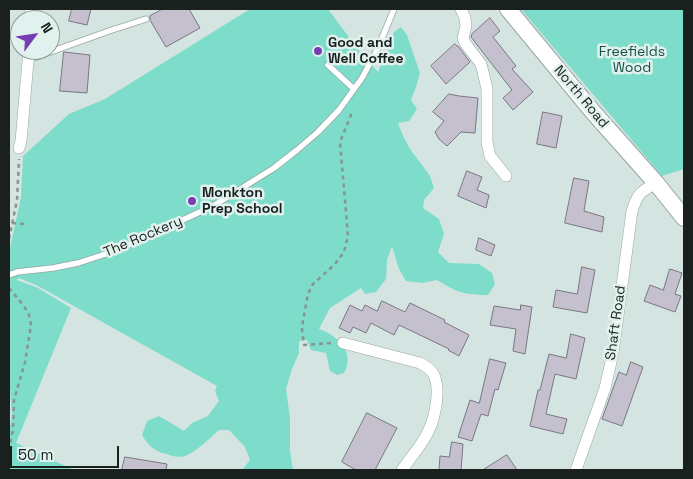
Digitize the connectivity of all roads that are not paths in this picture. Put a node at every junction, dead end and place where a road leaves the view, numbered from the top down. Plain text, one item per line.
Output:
1 (394, 9) edge
2 (461, 9) edge
3 (508, 9) edge
4 (146, 19) dead end
5 (60, 45) edge
6 (28, 60) edge
7 (328, 65) dead end
8 (354, 89) junction
9 (19, 148) road end
10 (506, 176) dead end
11 (656, 183) junction
12 (684, 218) edge
13 (9, 275) edge
14 (343, 343) road end
15 (402, 470) edge
16 (576, 470) edge

1 - 8 lane, The Rockery
2 - 10 street
3 - 11 street, North Road
4 - 5 lane
6 - 9 street
7 - 8 lane
8 - 13 lane, The Rockery
11 - 12 street, North Road
11 - 16 street, Shaft Road
14 - 15 street

